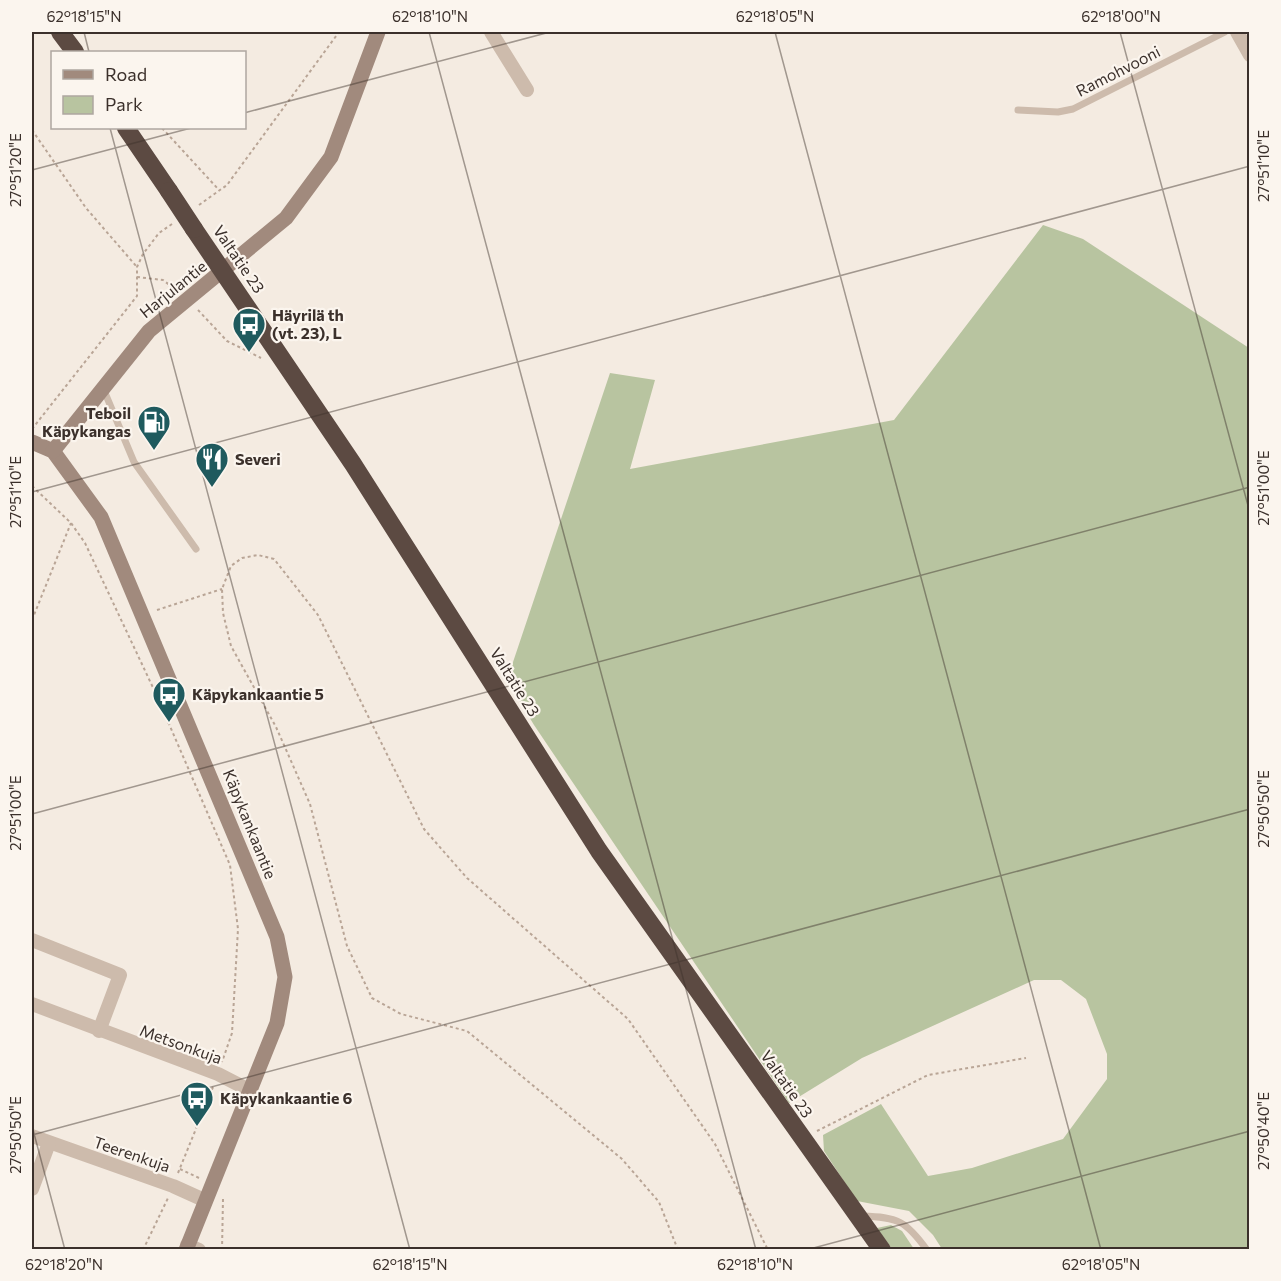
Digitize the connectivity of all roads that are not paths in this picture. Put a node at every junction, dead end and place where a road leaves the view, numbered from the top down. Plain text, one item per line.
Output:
1 (60, 32) edge
2 (378, 32) edge
3 (491, 32) edge
4 (1225, 32) edge
5 (1237, 32) edge
6 (74, 51) edge
7 (1250, 55) edge
8 (526, 90) dead end
9 (1018, 110) dead end
10 (127, 129) edge
11 (224, 271) junction
12 (103, 388) junction
13 (32, 442) edge
14 (53, 451) junction
15 (196, 549) dead end
16 (32, 940) edge
17 (32, 1004) edge
18 (99, 1031) junction
19 (251, 1091) junction
20 (32, 1136) edge
21 (49, 1143) junction
22 (32, 1189) edge
23 (204, 1200) junction
24 (857, 1216) junction
25 (190, 1248) edge
26 (882, 1250) edge
27 (927, 1250) edge

1 - 6 highway
2 - 11 street, Harjulantie
3 - 8 street
4 - 9 lane, Ramohvooni
5 - 7 street
10 - 11 highway, Valtatie 23, bridge
11 - 12 street, Harjulantie
11 - 24 highway, Valtatie 23
12 - 14 street, Harjulantie
12 - 15 lane
13 - 14 street
14 - 19 street, Käpykankaantie
16 - 18 street
17 - 18 street, Metsonkuja
18 - 19 street, Metsonkuja
19 - 23 street, Käpykankaantie
20 - 21 street, Teerenkuja
21 - 22 street
21 - 23 street, Teerenkuja
23 - 25 street, Käpykankaantie
24 - 26 highway, Valtatie 23
24 - 27 lane

